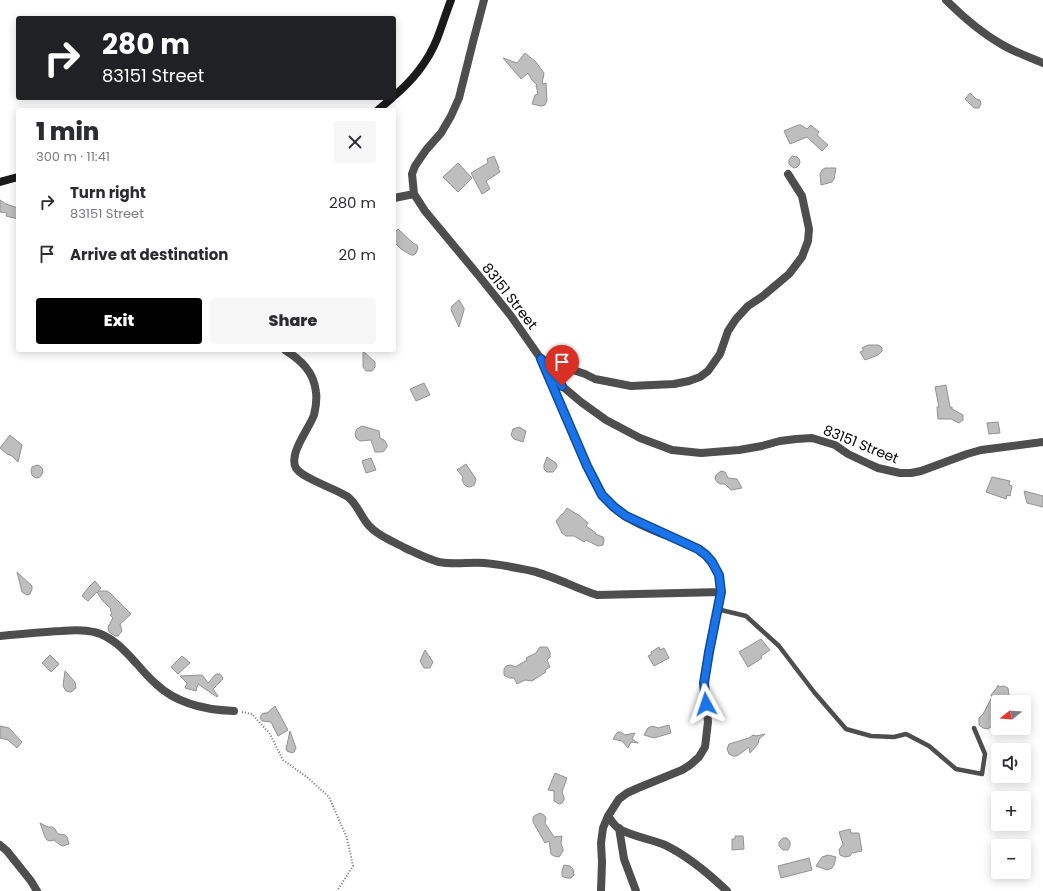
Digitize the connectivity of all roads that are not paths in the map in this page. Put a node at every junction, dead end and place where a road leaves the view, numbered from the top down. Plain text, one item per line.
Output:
1 (451, 0) edge
2 (484, 0) edge
3 (946, 0) edge
4 (1043, 63) edge
5 (396, 94) edge
6 (390, 100) edge
7 (380, 108) edge
8 (788, 174) dead end
9 (16, 178) edge
10 (0, 182) edge
11 (414, 194) junction
12 (396, 198) edge
13 (288, 352) edge
14 (541, 359) junction
15 (1043, 442) edge
16 (721, 592) junction
17 (717, 609) junction
18 (0, 636) edge
19 (234, 711) road end
20 (974, 728) dead end
21 (608, 816) junction
22 (618, 828) junction
23 (0, 845) edge
24 (37, 891) edge
25 (601, 891) edge
26 (636, 891) edge
27 (727, 891) edge

1 - 5 main road
2 - 11 street, 83151 Street
3 - 4 street
6 - 7 main road
8 - 14 street
9 - 10 main road
11 - 12 street
11 - 14 street, 83151 Street
13 - 16 street
14 - 15 street, 83151 Street
14 - 16 street
16 - 17 street
17 - 20 lane
17 - 21 street
18 - 19 street
21 - 22 street
21 - 25 street
22 - 26 street
22 - 27 street
23 - 24 street

